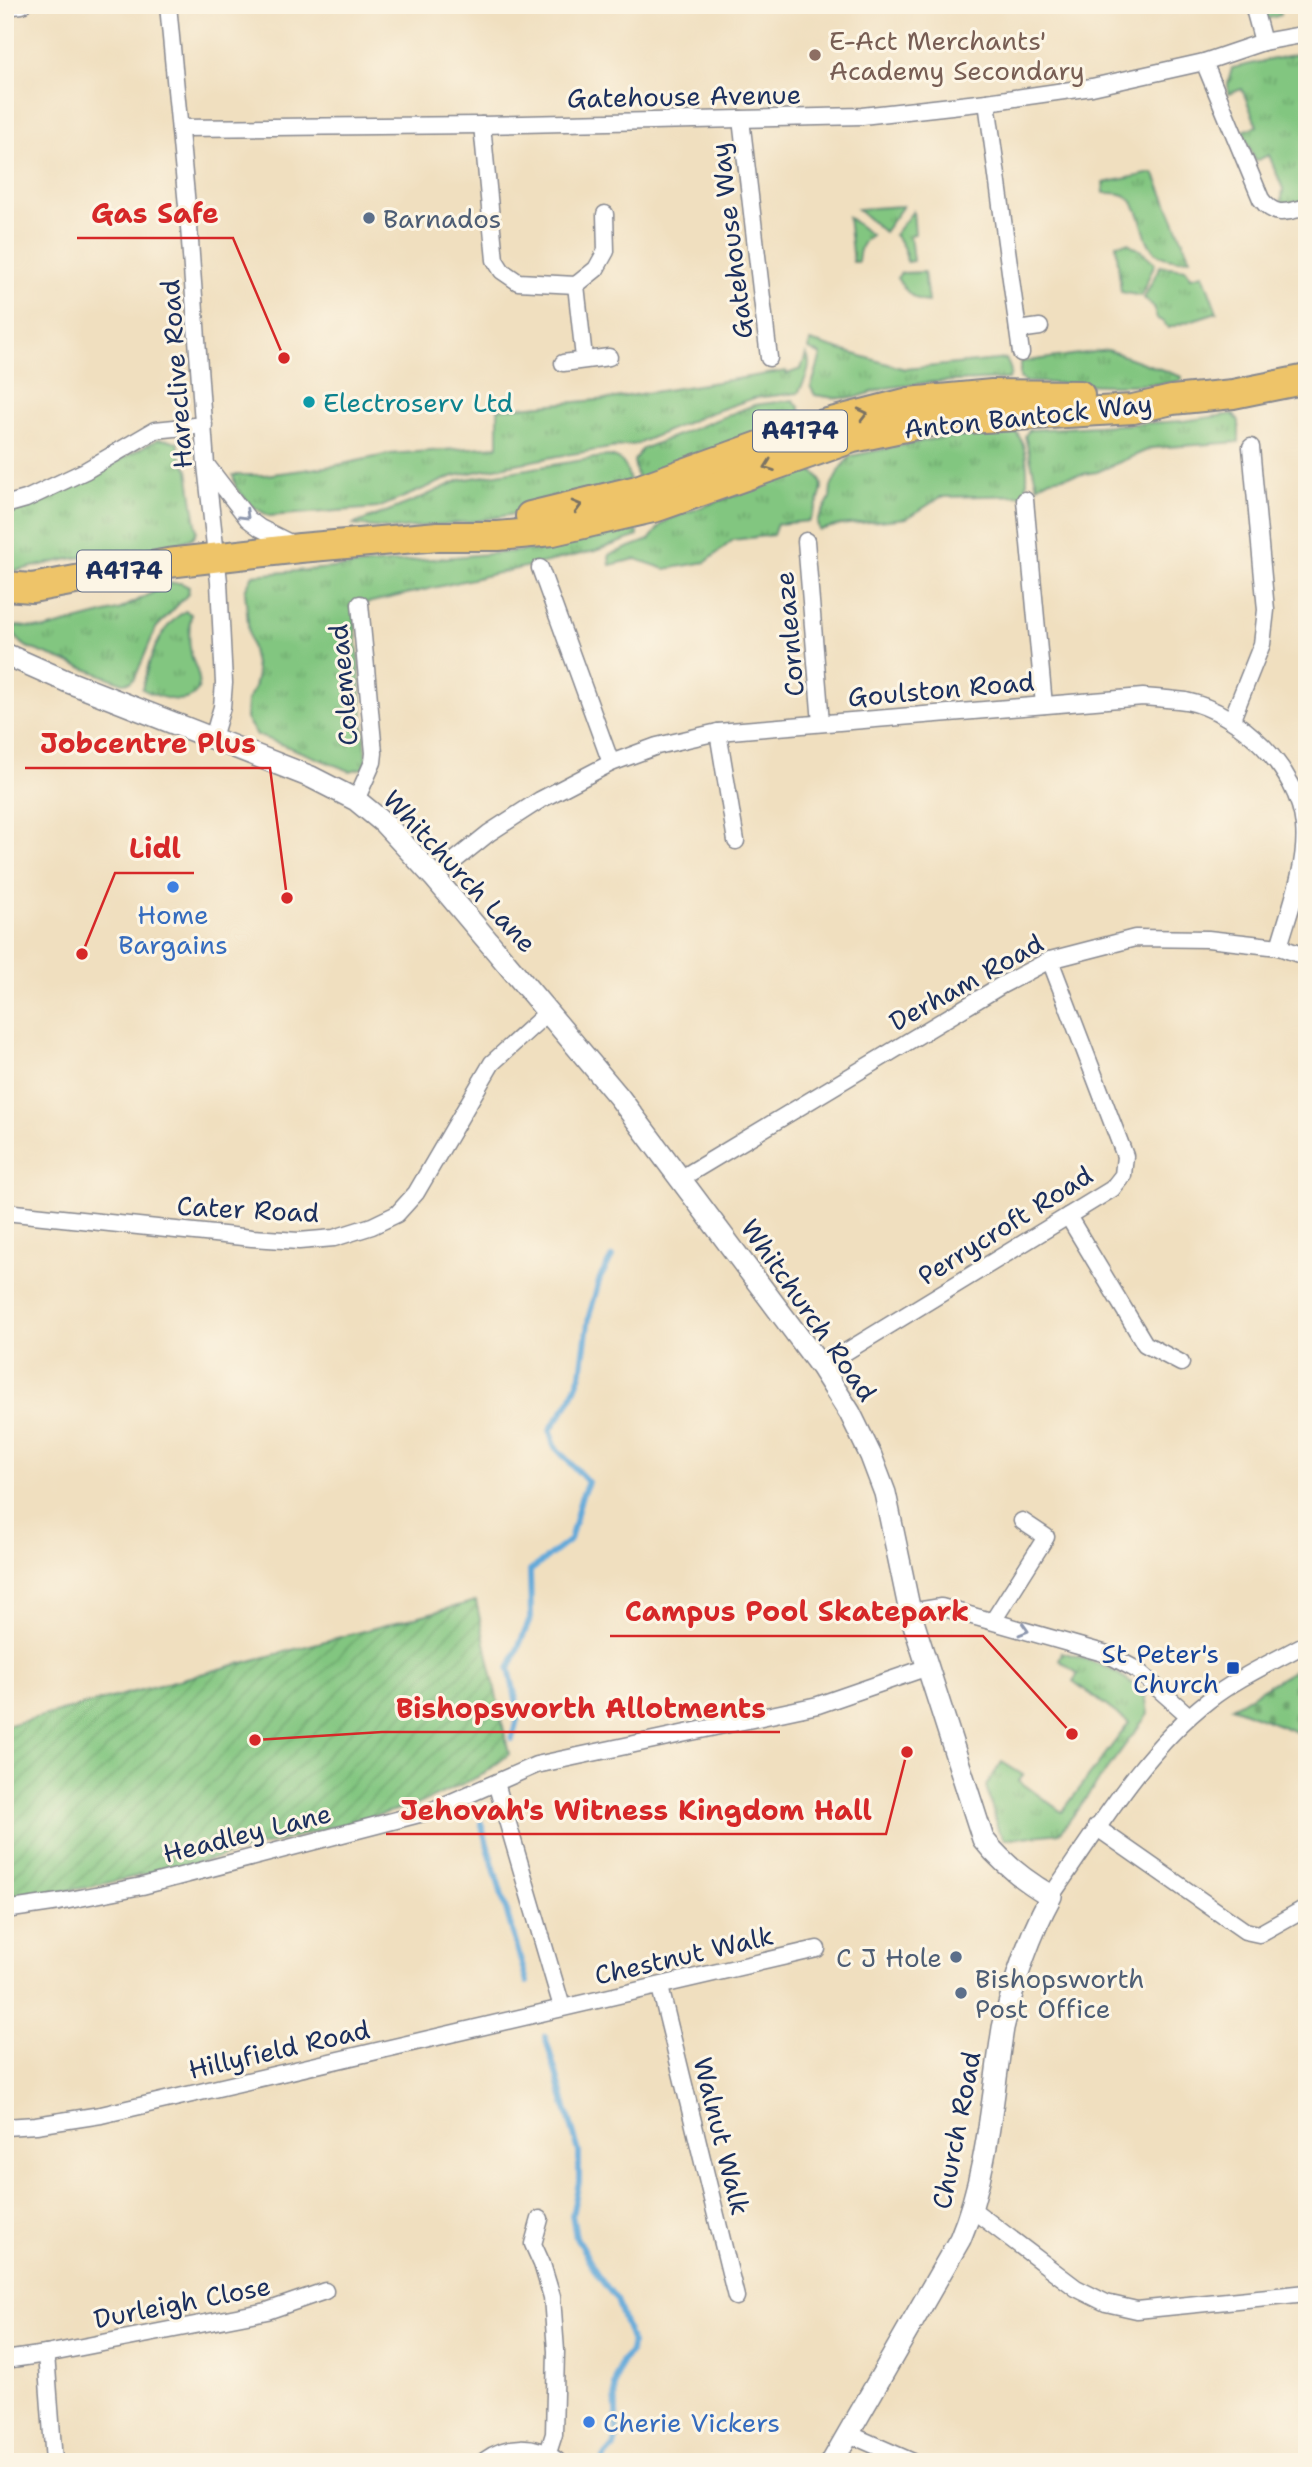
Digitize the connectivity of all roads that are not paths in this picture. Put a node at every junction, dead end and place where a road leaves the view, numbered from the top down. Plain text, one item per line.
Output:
1 (22, 5) edge
2 (167, 5) edge
3 (1253, 5) edge
4 (5, 7) edge
5 (1307, 34) edge
6 (1263, 42) junction
7 (1204, 62) junction
8 (987, 102) junction
9 (741, 119) junction
10 (482, 125) junction
11 (180, 128) junction
12 (1307, 207) edge
13 (605, 214) dead end
14 (576, 285) junction
15 (1040, 327) dead end
16 (1018, 330) junction
17 (1021, 353) dead end
18 (609, 356) dead end
19 (769, 358) dead end
20 (584, 359) junction
21 (563, 363) dead end
22 (1307, 379) edge
23 (204, 425) junction
24 (1251, 447) dead end
25 (206, 465) junction
26 (1026, 500) dead end
27 (5, 505) edge
28 (806, 541) dead end
29 (300, 548) junction
30 (217, 557) junction
31 (540, 568) dead end
32 (18, 587) edge
33 (360, 604) dead end
34 (5, 605) edge
35 (5, 654) edge
36 (1044, 705) junction
37 (1232, 719) junction
38 (821, 723) junction
39 (718, 732) junction
40 (213, 738) junction
41 (611, 763) junction
42 (356, 800) junction
43 (736, 841) dead end
44 (434, 877) junction
45 (1279, 947) junction
46 (1307, 957) edge
47 (1050, 960) junction
48 (548, 1012) junction
49 (680, 1178) junction
50 (5, 1212) edge
51 (1068, 1216) junction
52 (1181, 1363) dead end
53 (821, 1367) junction
54 (1022, 1521) dead end
55 (910, 1612) junction
56 (993, 1621) junction
57 (1307, 1643) edge
58 (928, 1667) junction
59 (1189, 1716) junction
60 (496, 1783) junction
61 (1096, 1827) junction
62 (1051, 1896) junction
63 (1307, 1907) edge
64 (5, 1910) edge
65 (817, 1949) dead end
66 (660, 1987) junction
67 (562, 2007) junction
68 (5, 2127) edge
69 (973, 2210) junction
70 (540, 2219) dead end
71 (325, 2291) dead end
72 (1307, 2293) edge
73 (737, 2297) dead end
74 (46, 2354) junction
75 (5, 2360) edge
76 (849, 2434) junction
77 (551, 2459) edge
78 (54, 2462) edge
79 (487, 2462) edge
80 (832, 2462) edge
81 (913, 2462) edge

1 - 4 street
2 - 11 street, Hareclive Road
3 - 6 street
5 - 6 street, Gatehouse Avenue
6 - 7 street, Gatehouse Avenue
7 - 8 street, Gatehouse Avenue
7 - 12 street
8 - 9 street, Gatehouse Avenue
8 - 16 street
9 - 10 street, Gatehouse Avenue
9 - 19 street, Gatehouse Way
10 - 11 street, Gatehouse Avenue
10 - 14 street
11 - 23 street, Hareclive Road
13 - 14 street
14 - 20 street
15 - 16 street
16 - 17 street
18 - 20 street
20 - 21 street
22 - 29 highway, Anton Bantock Way / A4174
23 - 25 street, Hareclive Road
23 - 27 street
24 - 37 street
25 -> 29 street
25 - 30 street, Hareclive Road
26 - 36 street
28 - 38 street, Cornleaze
29 - 30 highway, Anton Bantock Way / A4174
30 - 32 highway, A4174
30 - 40 street, Hareclive Road
31 - 41 street
32 - 34 highway, A4174
33 - 42 street, Colemead
35 - 40 street, Whitchurch Lane
36 - 37 street, Goulston Road
36 - 38 street, Goulston Road
37 - 45 street, Goulston Road
38 - 39 street, Goulston Road
39 - 41 street, Goulston Road
39 - 43 street
40 - 42 street, Whitchurch Lane
41 - 44 street, Goulston Road
42 - 44 street, Whitchurch Lane
44 - 48 street, Whitchurch Lane
45 - 46 street, Derham Road
45 - 47 street, Derham Road
47 - 49 street, Derham Road
47 - 51 street, Perrycroft Road
48 - 49 street, Whitchurch Lane
48 - 50 street, Cater Road
49 - 53 street, Whitchurch Road
51 - 52 street
51 - 53 street, Perrycroft Road
53 - 55 street, Whitchurch Road
54 - 56 street
55 - 56 street
55 - 58 street, Whitchurch Road
56 -> 59 street
57 - 59 street, Church Road
58 - 60 street, Headley Lane
58 - 62 street, Whitchurch Road
59 - 61 street, Church Road
60 - 64 street, Headley Lane
60 - 67 street
61 - 62 street, Church Road
61 - 63 street
62 - 69 street, Church Road
65 - 66 street, Chestnut Walk
66 - 67 street, Chestnut Walk
66 - 73 street, Walnut Walk
67 - 68 street, Hillyfield Road
69 - 72 street
69 - 76 street, Church Road
70 - 77 street
71 - 74 street, Durleigh Close
74 - 75 street, Durleigh Close
74 - 78 street
76 - 80 street, Church Road
76 - 81 street
77 - 79 street

